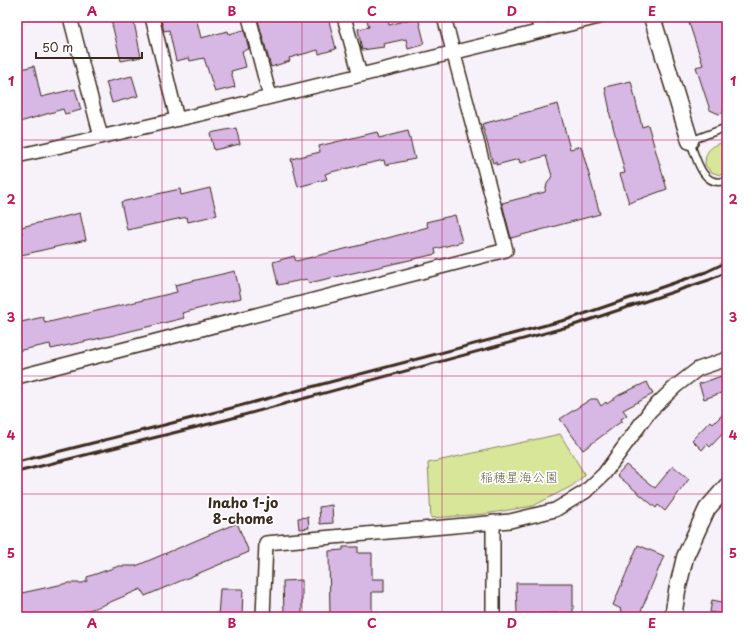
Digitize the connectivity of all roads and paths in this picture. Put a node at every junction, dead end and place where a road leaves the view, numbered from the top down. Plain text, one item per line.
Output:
1 (70, 17) edge
2 (152, 17) edge
3 (249, 17) edge
4 (344, 17) edge
5 (444, 17) edge
6 (537, 17) edge
7 (599, 17) edge
8 (652, 17) edge
9 (541, 31) junction
10 (454, 52) junction
11 (360, 75) junction
12 (270, 97) junction
13 (177, 119) junction
14 (727, 127) edge
15 (101, 137) junction
16 (690, 141) junction
17 (17, 156) edge
18 (727, 180) edge
19 (727, 359) edge
20 (17, 377) edge
21 (727, 486) edge
22 (492, 522) junction
23 (263, 617) edge
24 (493, 617) edge
25 (673, 617) edge

1 - 15 street
2 - 13 street
3 - 12 street
4 - 11 street
5 - 10 street
6 - 9 street
7 - 9 street
8 - 16 street
9 - 10 street
10 - 11 street
10 - 20 street
11 - 12 street
12 - 13 street
13 - 15 street
14 - 16 lane
15 - 17 street
16 - 18 lane
19 - 22 street
21 - 25 street
22 - 23 street
22 - 24 street

